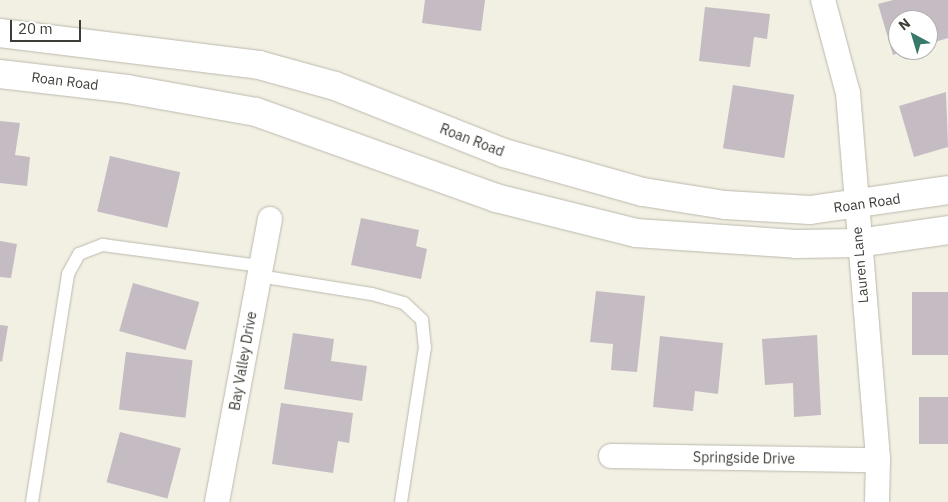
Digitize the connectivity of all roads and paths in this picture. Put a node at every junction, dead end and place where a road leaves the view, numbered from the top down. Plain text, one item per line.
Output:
1 (823, 0) edge
2 (0, 33) edge
3 (0, 74) edge
4 (948, 190) edge
5 (855, 207) junction
6 (270, 219) dead end
7 (948, 230) edge
8 (858, 243) junction
9 (260, 271) junction
10 (611, 456) dead end
11 (878, 460) junction
12 (32, 502) edge
13 (217, 502) edge
14 (401, 502) edge
15 (877, 502) edge

1 - 5 street, Lauren Lane
2 - 5 street, Roan Road
3 - 8 street, Roan Road
4 - 5 street, Roan Road
5 - 8 street, Lauren Lane
6 - 9 street, Bay Valley Drive
7 - 8 street, Roan Road
8 - 11 street, Lauren Lane
9 - 12 lane
9 - 13 street, Bay Valley Drive
9 - 14 lane
10 - 11 street, Springside Drive
11 - 15 street, Lauren Lane

